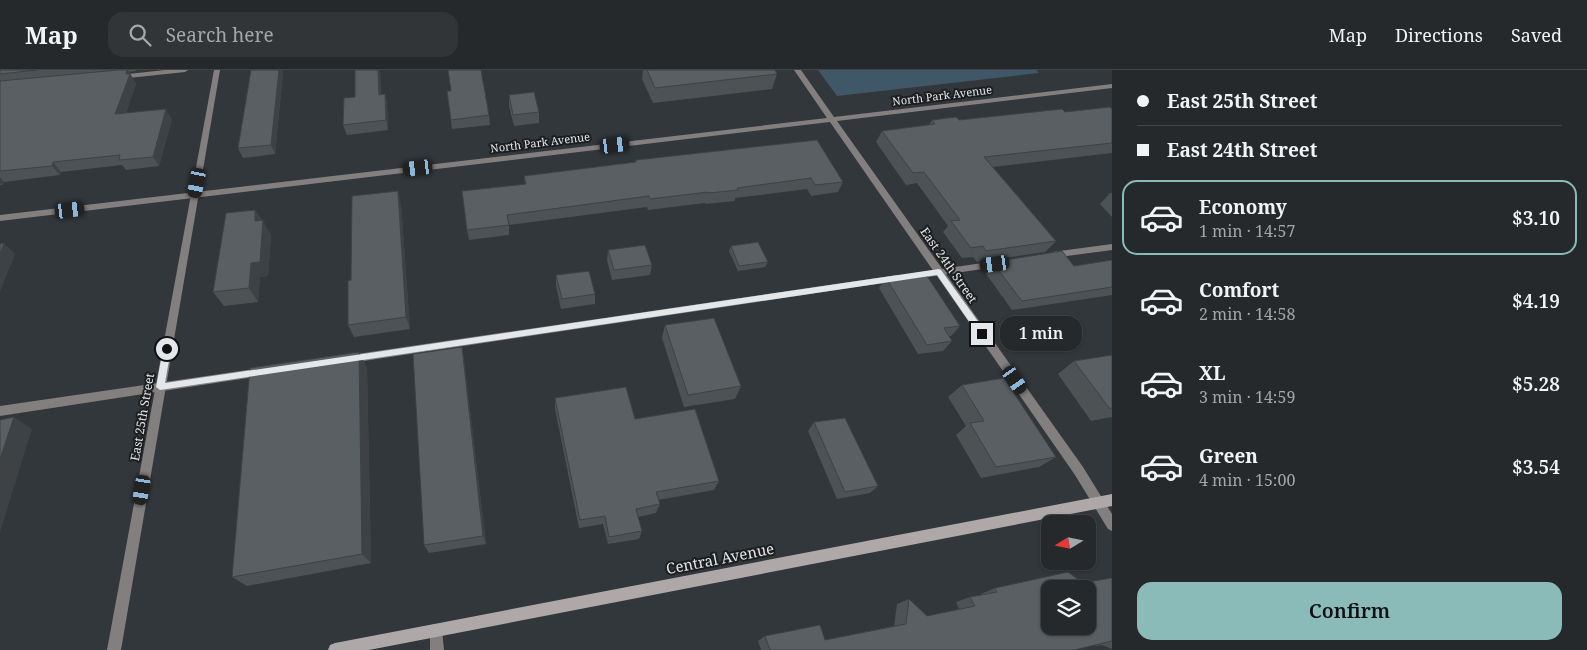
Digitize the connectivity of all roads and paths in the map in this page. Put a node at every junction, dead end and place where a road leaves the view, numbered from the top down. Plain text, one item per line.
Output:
1 (185, 70) edge
2 (217, 70) edge
3 (797, 70) edge
4 (107, 78) edge
5 (1112, 86) edge
6 (831, 119) junction
7 (195, 195) junction
8 (0, 218) edge
9 (1112, 247) edge
10 (1044, 257) edge
11 (1014, 261) edge
12 (939, 272) junction
13 (338, 361) edge
14 (270, 371) edge
15 (160, 387) junction
16 (0, 410) edge
17 (1112, 500) edge
18 (1099, 503) junction
19 (1112, 524) edge
20 (436, 630) junction
21 (114, 650) edge
22 (335, 650) edge
23 (437, 650) edge

1 - 4 street
2 - 7 street, East 25th Street
3 - 6 street, East 24th Street
5 - 6 street, North Park Avenue
6 - 7 street, North Park Avenue
6 - 12 street, East 24th Street
7 - 8 street, North Park Avenue
7 - 15 street, East 25th Street
9 - 10 street
11 - 12 street
12 - 13 street
12 - 18 street, East 24th Street
14 - 15 street
15 - 16 street
15 - 21 street, East 25th Street
17 - 18 main road, Central Avenue
18 - 19 street, East 24th Street
18 - 20 main road, Central Avenue
20 - 22 main road, Central Avenue
20 - 23 street

